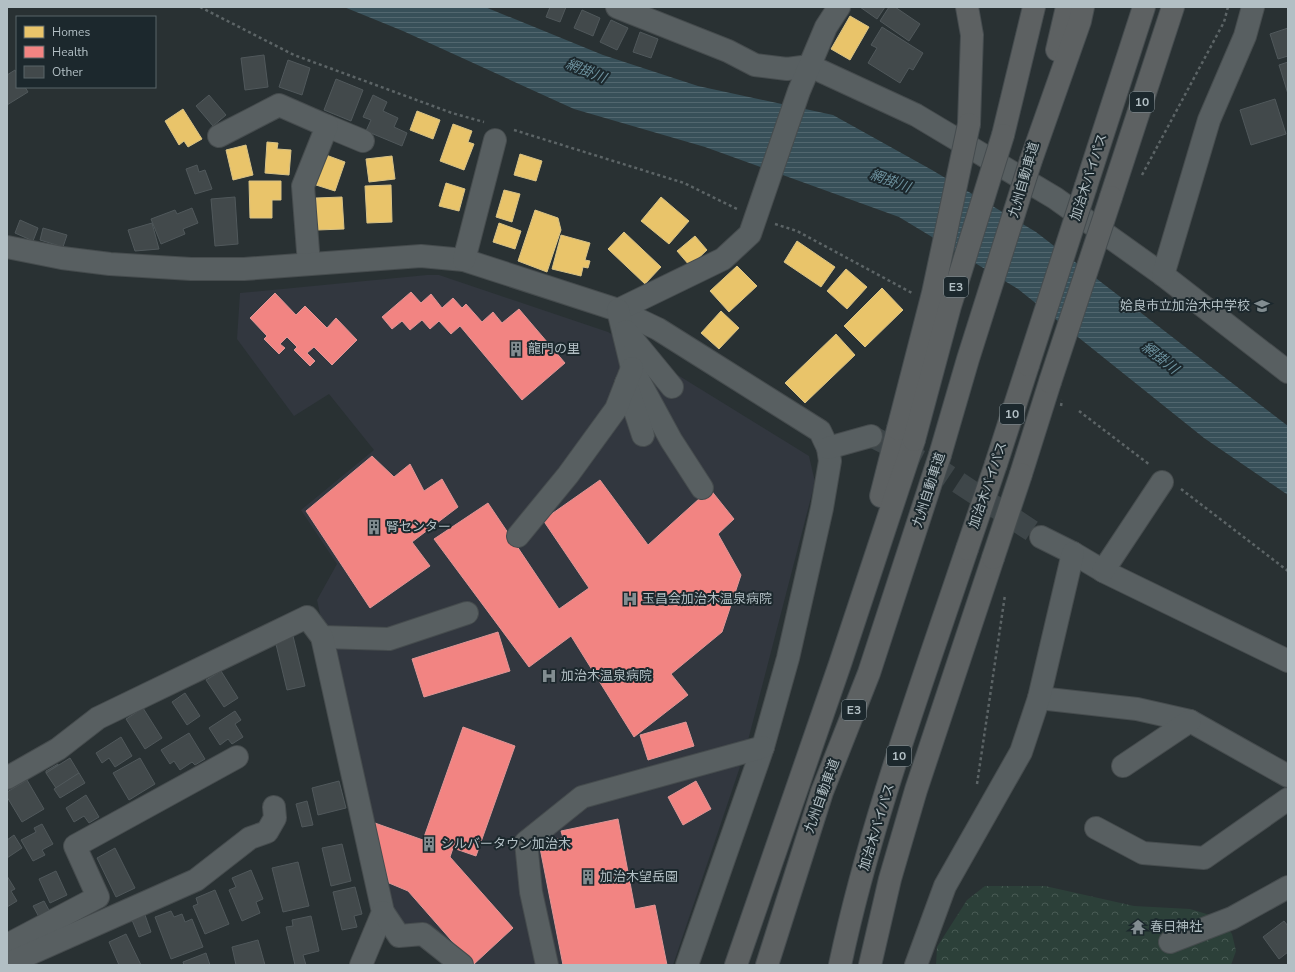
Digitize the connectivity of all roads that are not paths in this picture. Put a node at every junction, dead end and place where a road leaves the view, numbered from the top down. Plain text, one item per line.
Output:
1 (617, 7) edge
2 (839, 7) edge
3 (967, 7) edge
4 (1034, 7) edge
5 (1067, 7) edge
6 (1083, 7) edge
7 (1144, 7) edge
8 (1173, 7) edge
9 (1253, 7) edge
10 (810, 66) junction
11 (327, 126) junction
12 (498, 131) road end
13 (219, 136) dead end
14 (363, 141) dead end
15 (1031, 160) junction
16 (7, 247) edge
17 (464, 260) junction
18 (309, 264) junction
19 (1163, 275) junction
20 (620, 319) junction
21 (1288, 372) edge
22 (629, 376) junction
23 (672, 387) dead end
24 (906, 434) junction
25 (643, 435) dead end
26 (871, 436) tunnel mouth
27 (828, 448) junction
28 (1166, 480) road end
29 (702, 488) dead end
30 (518, 536) dead end
31 (1041, 538) tunnel mouth
32 (1073, 553) junction
33 (1103, 571) junction
34 (467, 613) dead end
35 (322, 637) junction
36 (1288, 661) edge
37 (1039, 698) junction
38 (1190, 721) junction
39 (763, 747) junction
40 (237, 757) dead end
41 (1123, 766) dead end
42 (1288, 776) edge
43 (7, 778) edge
44 (1288, 798) edge
45 (274, 807) dead end
46 (1096, 828) dead end
47 (1288, 887) edge
48 (383, 912) junction
49 (1170, 942) dead end
50 (7, 945) edge
51 (7, 964) edge
52 (362, 965) edge
53 (462, 965) edge
54 (547, 965) edge
55 (687, 965) edge
56 (736, 965) edge
57 (767, 965) edge
58 (840, 965) edge
59 (870, 965) edge
60 (916, 965) edge

1 - 10 street
2 - 10 street
3 - 24 highway, bridge
4 - 24 highway, 九州自動車道 / E3, bridge
5 - 15 highway, 九州自動車道 / E3
6 - 15 highway
7 - 58 highway, 加治木バイパス / 10, bridge
8 - 59 highway, 加治木バイパス / 10, bridge
9 - 19 street
10 - 19 street
10 - 20 street
11 - 13 street
11 - 14 street
11 - 18 street
12 - 17 street
15 - 57 highway, 九州自動車道 / E3, bridge
16 - 18 street
17 - 18 street
17 - 20 street
19 - 21 street
20 - 22 street
20 - 23 street
20 - 27 street
22 - 25 street
22 - 29 street
22 - 30 street
24 - 56 highway, 九州自動車道 / E3
26 - 27 street
27 - 39 street
28 - 33 street
31 - 32 street
32 - 33 street
32 - 37 street
33 - 36 street
34 - 35 street
35 - 43 street
35 - 48 street
37 - 38 street
37 - 60 street
38 - 41 street
38 - 42 street
39 - 54 street
39 - 55 street
40 - 50 street
44 - 46 street
45 - 51 street
47 - 49 street
48 - 52 street
48 - 53 street

